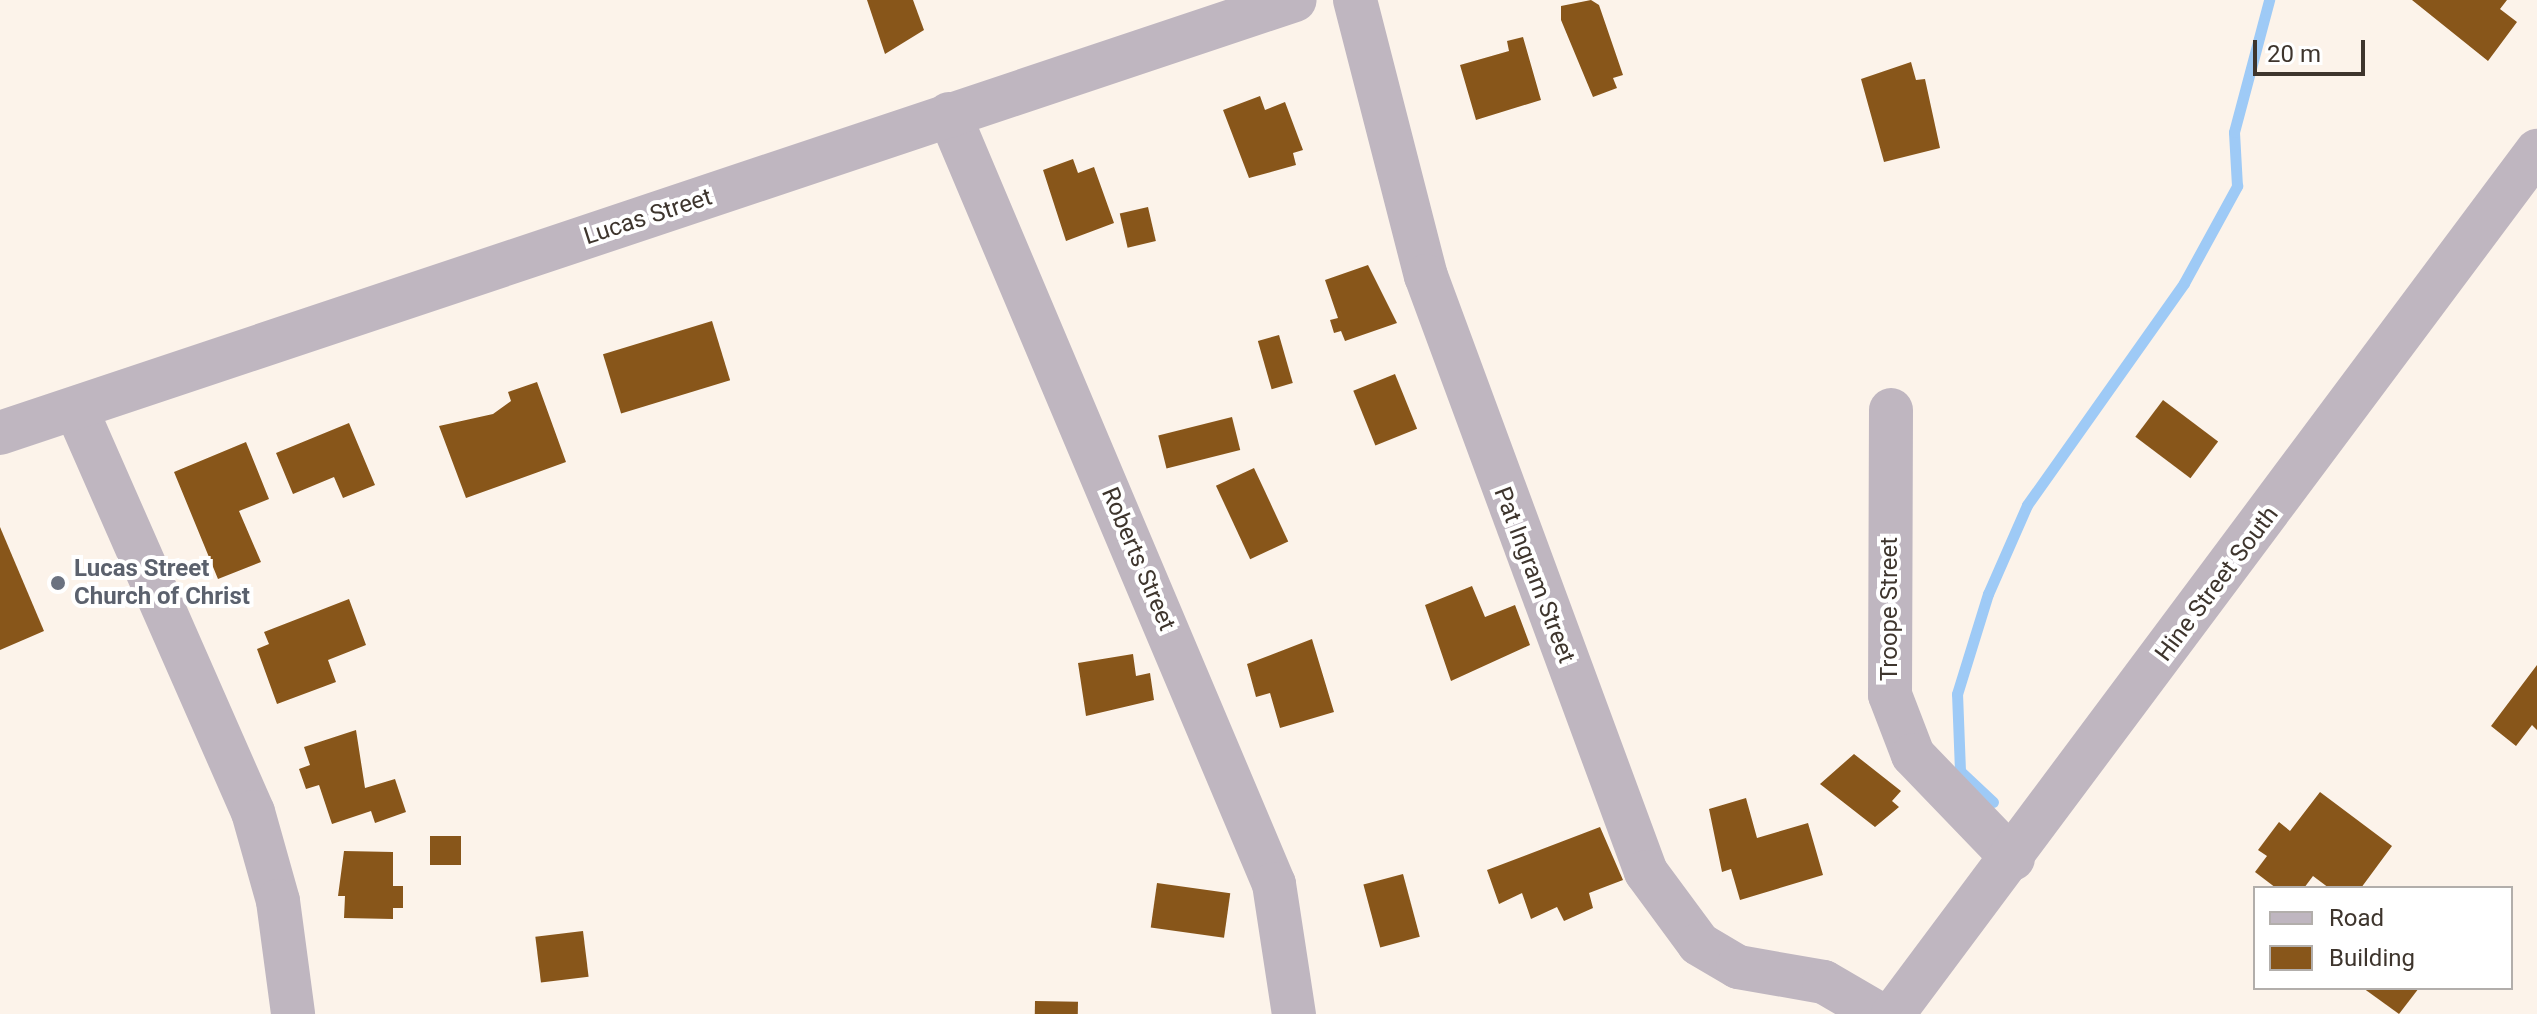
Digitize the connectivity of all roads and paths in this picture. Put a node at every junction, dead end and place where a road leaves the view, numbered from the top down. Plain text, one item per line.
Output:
1 (1295, 0) edge
2 (1355, 0) edge
3 (949, 114) junction
4 (2537, 151) edge
5 (76, 409) junction
6 (1891, 410) dead end
7 (0, 433) edge
8 (2013, 859) junction
9 (293, 1014) edge
10 (1294, 1014) edge
11 (1879, 1014) edge
12 (1893, 1014) edge

1 - 3 street, Lucas Street
2 - 11 street, Pat Ingram Street
3 - 5 street, Lucas Street
3 - 10 street, Roberts Street
4 - 8 street, Hine Street South
5 - 7 street, Lucas Street
5 - 9 street
6 - 8 street, Troope Street
8 - 12 street, Hine Street South

